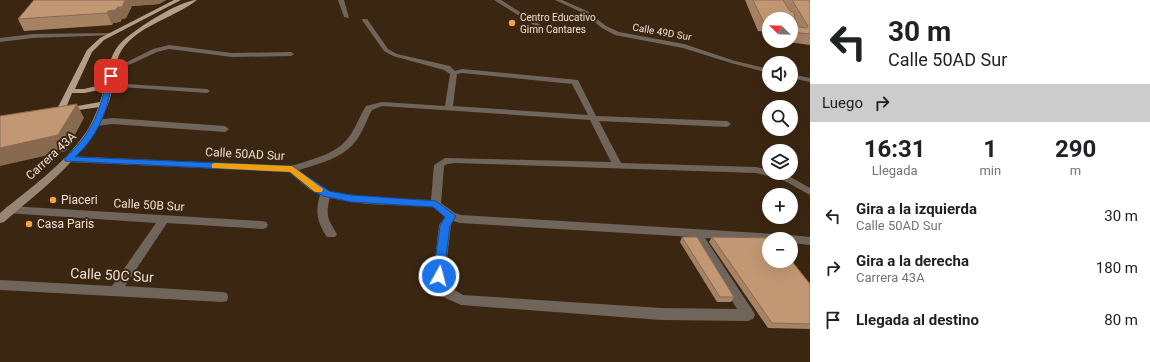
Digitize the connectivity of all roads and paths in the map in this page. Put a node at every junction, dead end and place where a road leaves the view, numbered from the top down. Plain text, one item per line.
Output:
1 (178, 0) edge
2 (194, 0) edge
3 (341, 0) edge
4 (497, 0) edge
5 (558, 0) edge
6 (347, 18) dead end
7 (365, 20) dead end
8 (547, 31) dead end
9 (112, 34) junction
10 (0, 40) edge
11 (292, 54) dead end
12 (113, 67) junction
13 (762, 69) edge
14 (454, 73) junction
15 (798, 77) edge
16 (810, 80) edge
17 (109, 85) junction
18 (70, 91) junction
19 (207, 91) dead end
20 (104, 104) junction
21 (450, 108) junction
22 (592, 118) junction
23 (97, 123) junction
24 (727, 124) dead end
25 (225, 129) dead end
26 (68, 160) junction
27 (618, 166) junction
28 (292, 169) junction
29 (762, 171) edge
30 (789, 180) edge
31 (810, 192) edge
32 (326, 194) junction
33 (436, 204) junction
34 (10, 210) junction
35 (451, 216) junction
36 (0, 219) edge
37 (164, 219) junction
38 (262, 225) dead end
39 (696, 233) junction
40 (331, 234) dead end
41 (762, 237) edge
42 (798, 240) edge
43 (810, 241) edge
44 (0, 285) edge
45 (116, 291) junction
46 (222, 297) dead end

1 - 9 main road
2 - 12 main road, Carrera 43A
3 - 6 street
4 - 8 street
5 - 13 street, Calle 49D Sur
7 - 14 street
9 - 10 lane
9 - 18 main road
11 - 12 street
12 - 17 main road, Carrera 43A
14 - 21 street
14 - 22 street
15 - 16 street
17 - 18 main road
17 - 19 lane
17 - 20 main road, Carrera 43A
18 - 20 main road
20 - 23 main road, Carrera 43A
21 - 22 street
21 - 28 street
22 - 24 street
22 - 27 street
23 - 25 street
23 - 26 main road, Carrera 43A
26 - 28 street, Calle 50AD Sur
26 - 34 main road, Carrera 43A
27 - 29 street
27 - 33 street
28 - 32 street, Calle 50AD Sur
30 - 31 street
32 - 33 street, Calle 50AD Sur
32 - 40 street
33 - 35 street
34 - 36 main road, Carrera 43A
34 - 37 street, Calle 50B Sur
35 - 39 street
35 - 39 street
37 - 38 street, Calle 50B Sur
37 - 45 street
39 - 41 street
42 - 43 street
44 - 45 street, Calle 50C Sur
45 - 46 street, Calle 50C Sur

